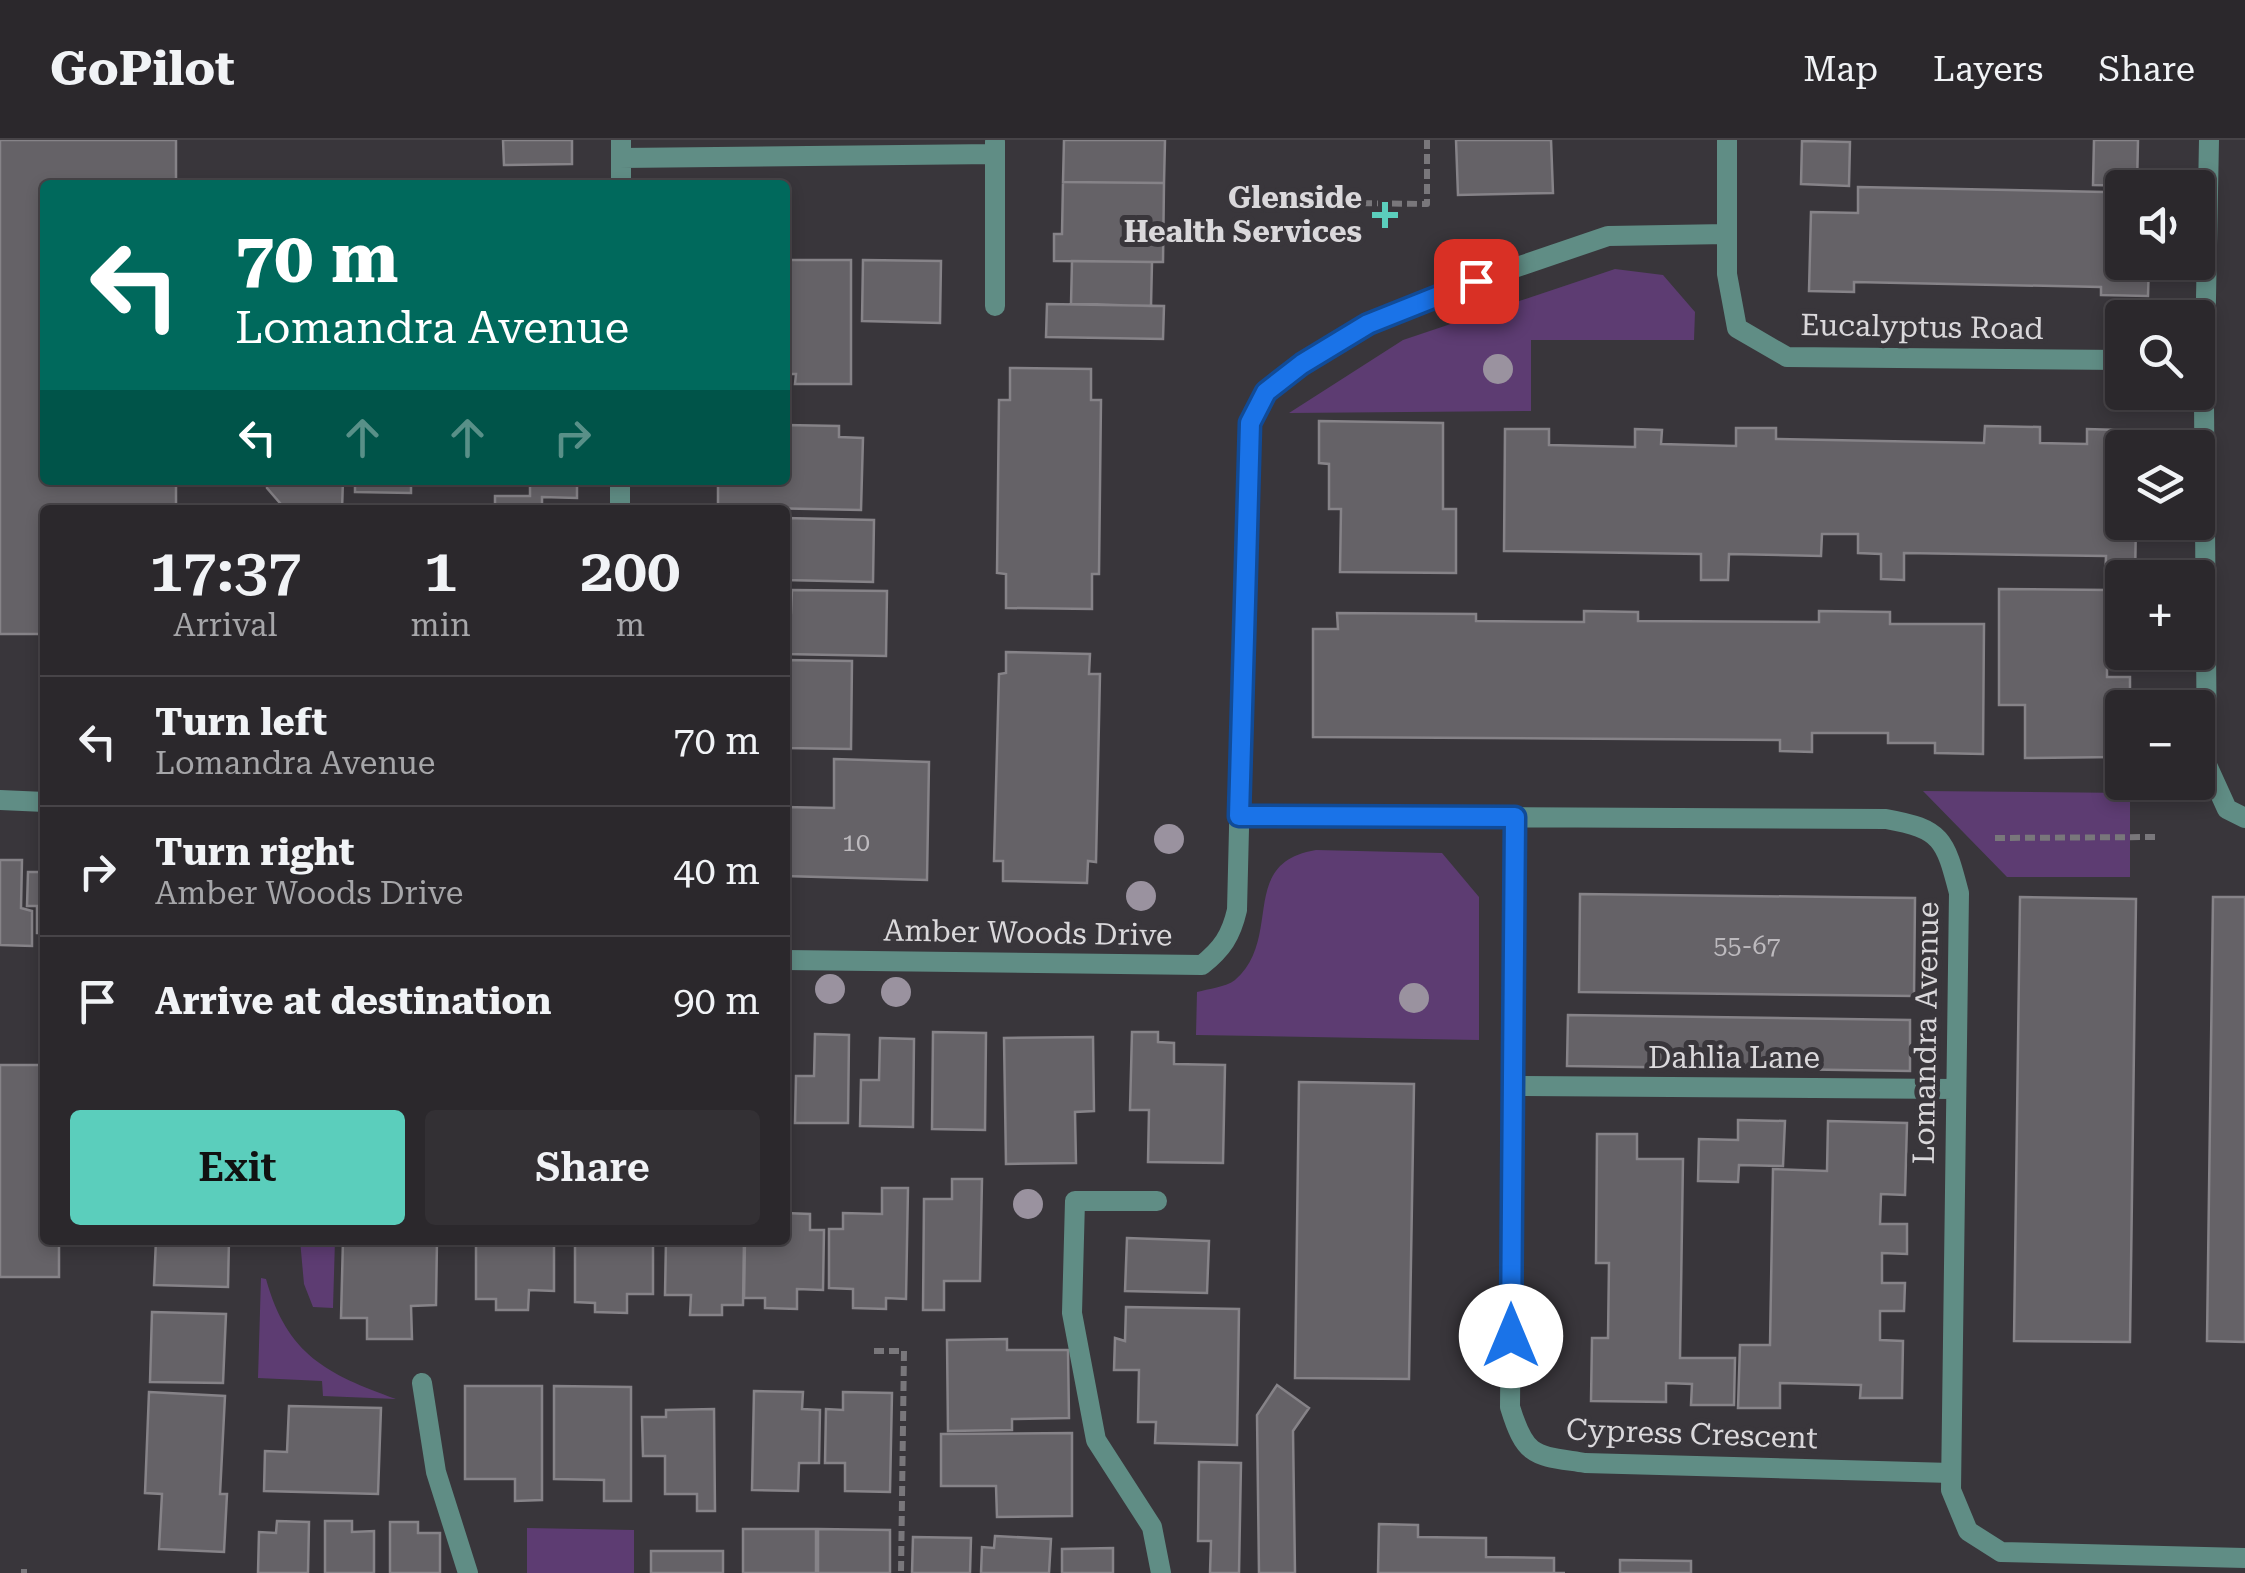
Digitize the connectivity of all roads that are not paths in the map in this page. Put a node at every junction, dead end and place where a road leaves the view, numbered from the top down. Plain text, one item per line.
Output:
1 (1727, 140) edge
2 (2209, 140) edge
3 (995, 147) edge
4 (621, 149) edge
5 (621, 180) edge
6 (1727, 234) junction
7 (2203, 300) edge
8 (995, 306) dead end
9 (2105, 360) edge
10 (2202, 410) edge
11 (0, 800) edge
12 (40, 802) edge
13 (1239, 816) junction
14 (1515, 817) junction
15 (2245, 818) edge
16 (790, 960) edge
17 (1513, 1086) junction
18 (1955, 1089) junction
19 (1157, 1200) dead end
20 (422, 1383) dead end
21 (1951, 1473) junction
22 (2245, 1558) edge
23 (468, 1573) edge
24 (1161, 1573) edge

1 - 6 street, Eucalyptus Road
2 - 7 street
3 - 4 street
3 - 8 street
4 - 5 street
6 - 9 street, Eucalyptus Road
6 - 13 street, Amber Woods Drive
10 - 15 street
11 - 12 street
13 - 14 street, Lomandra Avenue
13 - 16 street, Amber Woods Drive
14 - 17 street, Cypress Crescent
14 - 18 street, Lomandra Avenue
17 - 18 street, Dahlia Lane
17 - 21 street, Cypress Crescent
18 - 21 street, Lomandra Avenue
19 - 24 street
20 - 23 street
21 - 22 street, Lomandra Avenue

